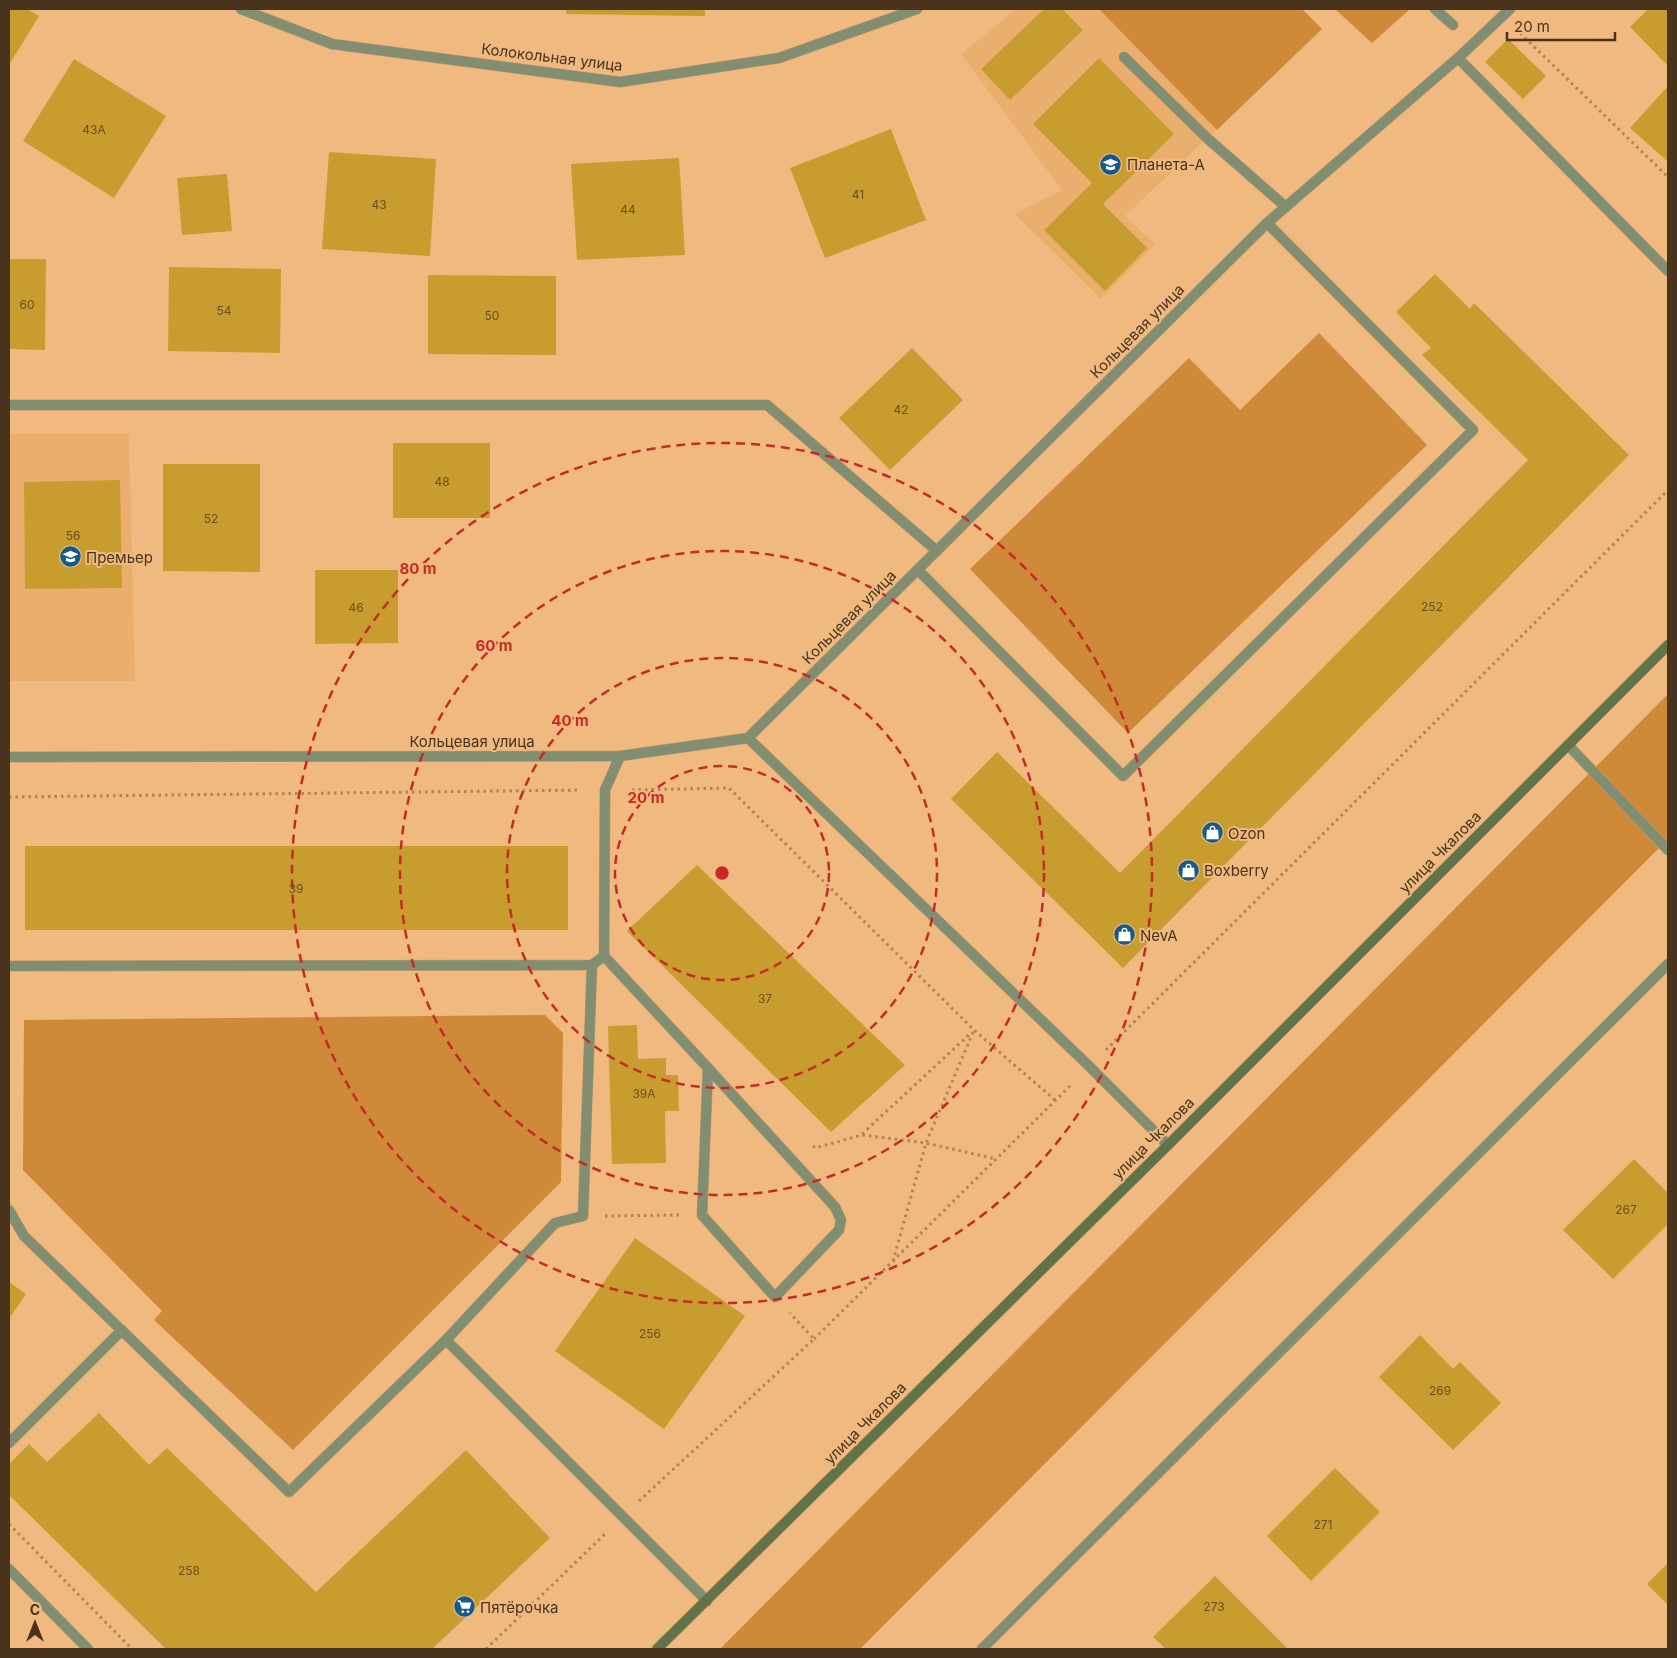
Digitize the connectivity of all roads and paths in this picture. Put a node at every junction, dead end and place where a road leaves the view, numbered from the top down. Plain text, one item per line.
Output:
1 (241, 9) edge
2 (917, 9) edge
3 (1435, 9) edge
4 (1510, 9) edge
5 (1495, 23) junction
6 (1452, 26) dead end
7 (1124, 57) dead end
8 (1458, 58) junction
9 (1668, 177) edge
10 (1286, 207) junction
11 (1267, 223) junction
12 (1668, 271) edge
13 (9, 405) edge
14 (1668, 490) edge
15 (937, 551) junction
16 (918, 570) junction
17 (1668, 646) edge
18 (748, 738) junction
19 (1568, 745) junction
20 (620, 756) junction
21 (9, 757) edge
22 (605, 790) junction
23 (9, 797) edge
24 (1668, 850) edge
25 (604, 956) junction
26 (1668, 964) edge
27 (592, 965) junction
28 (9, 966) edge
29 (974, 1030) junction
30 (1090, 1067) junction
31 (708, 1068) junction
32 (1055, 1100) junction
33 (862, 1134) junction
34 (808, 1141) dead end
35 (926, 1143) junction
36 (1168, 1145) junction
37 (996, 1159) junction
38 (9, 1210) edge
39 (702, 1215) junction
40 (583, 1216) junction
41 (893, 1261) junction
42 (775, 1296) junction
43 (122, 1330) junction
44 (814, 1339) junction
45 (446, 1340) junction
46 (9, 1443) edge
47 (622, 1517) junction
48 (9, 1524) edge
49 (9, 1569) edge
50 (706, 1601) junction
51 (88, 1649) edge
52 (132, 1649) edge
53 (486, 1649) edge
54 (658, 1649) edge
55 (982, 1649) edge

1 - 2 street, Колокольная улица
3 - 6 street
4 - 5 street, Кольцевая улица
5 - 8 street, Кольцевая улица
5 - 9 path
7 - 10 street
8 - 10 street, Кольцевая улица
8 - 12 street
10 - 11 street, Кольцевая улица
11 - 15 street, Кольцевая улица
11 - 16 street
13 - 15 street
14 - 30 path
15 - 16 street, Кольцевая улица
16 - 18 street, Кольцевая улица
17 - 19 street, улица Чкалова
18 - 20 street, Кольцевая улица
18 - 30 street
19 - 24 street
19 - 36 street, улица Чкалова
20 - 21 street, Кольцевая улица
20 - 22 street
22 - 23 path
22 - 25 street
22 - 29 path
25 - 27 street
25 - 31 street
26 - 55 street
27 - 28 street
27 - 40 street
29 - 32 path
29 - 33 path
29 - 35 path
30 - 32 path
30 - 36 street
31 - 39 street
31 - 42 street
32 - 37 path
33 - 34 path
33 - 35 path
35 - 37 path
35 - 41 path
36 - 50 street, улица Чкалова
37 - 41 path
38 - 43 street
39 - 40 path
39 - 42 street
40 - 45 street
41 - 44 path
42 - 44 path
43 - 45 street
43 - 46 street
44 - 47 path
45 - 47 street
47 - 50 street
47 - 53 path
48 - 52 path
49 - 51 street
50 - 54 street, улица Чкалова

